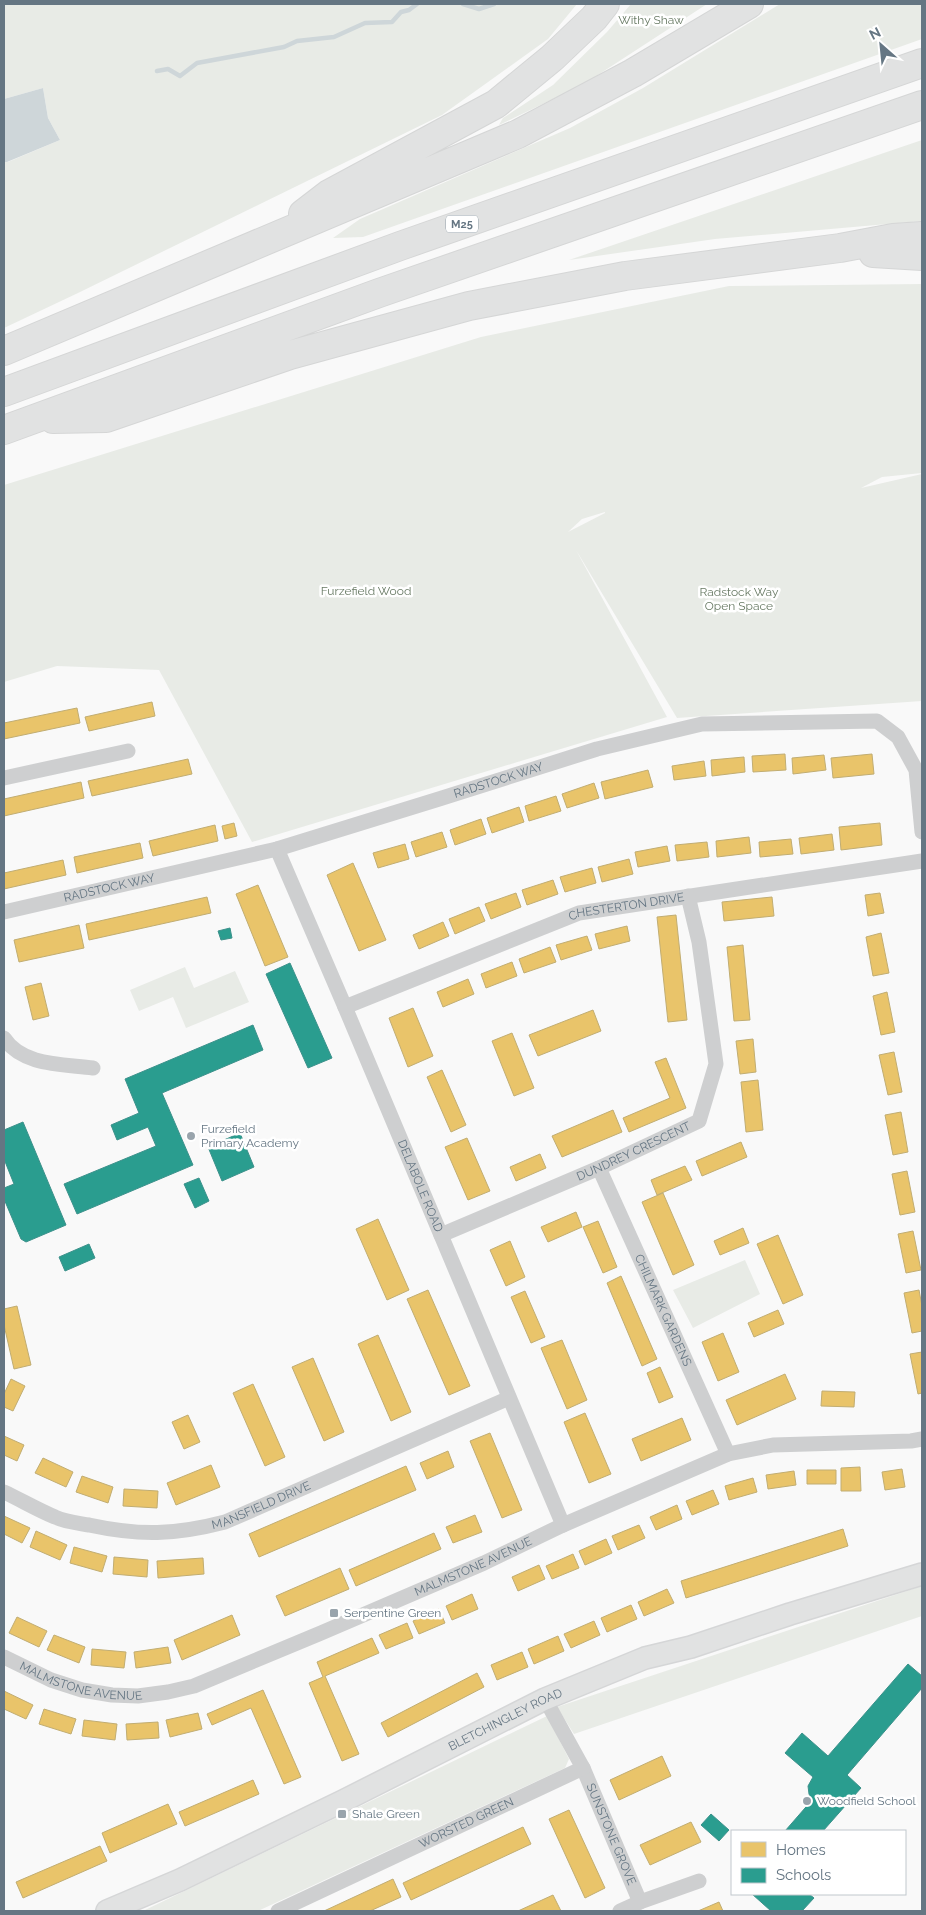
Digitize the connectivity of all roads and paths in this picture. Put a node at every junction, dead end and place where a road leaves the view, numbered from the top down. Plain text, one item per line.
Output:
1 (605, 4) edge
2 (749, 4) edge
3 (922, 63) edge
4 (922, 104) edge
5 (922, 236) edge
6 (275, 237) junction
7 (840, 248) junction
8 (922, 256) edge
9 (4, 351) edge
10 (4, 392) edge
11 (31, 420) junction
12 (4, 430) edge
13 (128, 750) dead end
14 (4, 778) edge
15 (922, 832) edge
16 (277, 848) junction
17 (922, 861) edge
18 (688, 896) junction
19 (4, 912) edge
20 (346, 1007) junction
21 (4, 1038) edge
22 (93, 1068) dead end
23 (599, 1168) junction
24 (441, 1236) junction
25 (509, 1398) junction
26 (922, 1439) edge
27 (728, 1454) junction
28 (4, 1492) edge
29 (563, 1525) junction
30 (922, 1574) edge
31 (4, 1657) edge
32 (545, 1699) junction
33 (583, 1768) junction
34 (700, 1881) dead end
35 (640, 1902) junction
36 (113, 1910) edge
37 (278, 1911) edge
38 (620, 1911) edge

1 - 6 highway
2 - 6 highway
3 - 10 highway, M25
4 - 11 highway
5 - 7 highway
6 - 9 highway
7 - 8 highway
7 - 11 highway
11 - 12 highway
13 - 14 street
15 - 16 street, RADSTOCK WAY
16 - 19 street, RADSTOCK WAY
16 - 20 street, DELABOLE ROAD
17 - 18 street, CHESTERTON DRIVE
18 - 20 street, CHESTERTON DRIVE
18 - 23 street, DUNDREY CRESCENT
20 - 24 street, DELABOLE ROAD
21 - 22 street
23 - 24 street, DUNDREY CRESCENT
23 - 27 street, CHILMARK GARDENS
24 - 25 street, DELABOLE ROAD
25 - 28 street, MANSFIELD DRIVE
25 - 29 street, DELABOLE ROAD
26 - 27 street, MALMSTONE AVENUE
27 - 29 street, MALMSTONE AVENUE
29 - 31 street, MALMSTONE AVENUE
30 - 32 street, BLETCHINGLEY ROAD
32 - 33 street
32 - 36 street, BLETCHINGLEY ROAD
33 - 35 street, SUNSTONE GROVE
33 - 37 street, WORSTED GREEN
34 - 35 street
35 - 38 street

